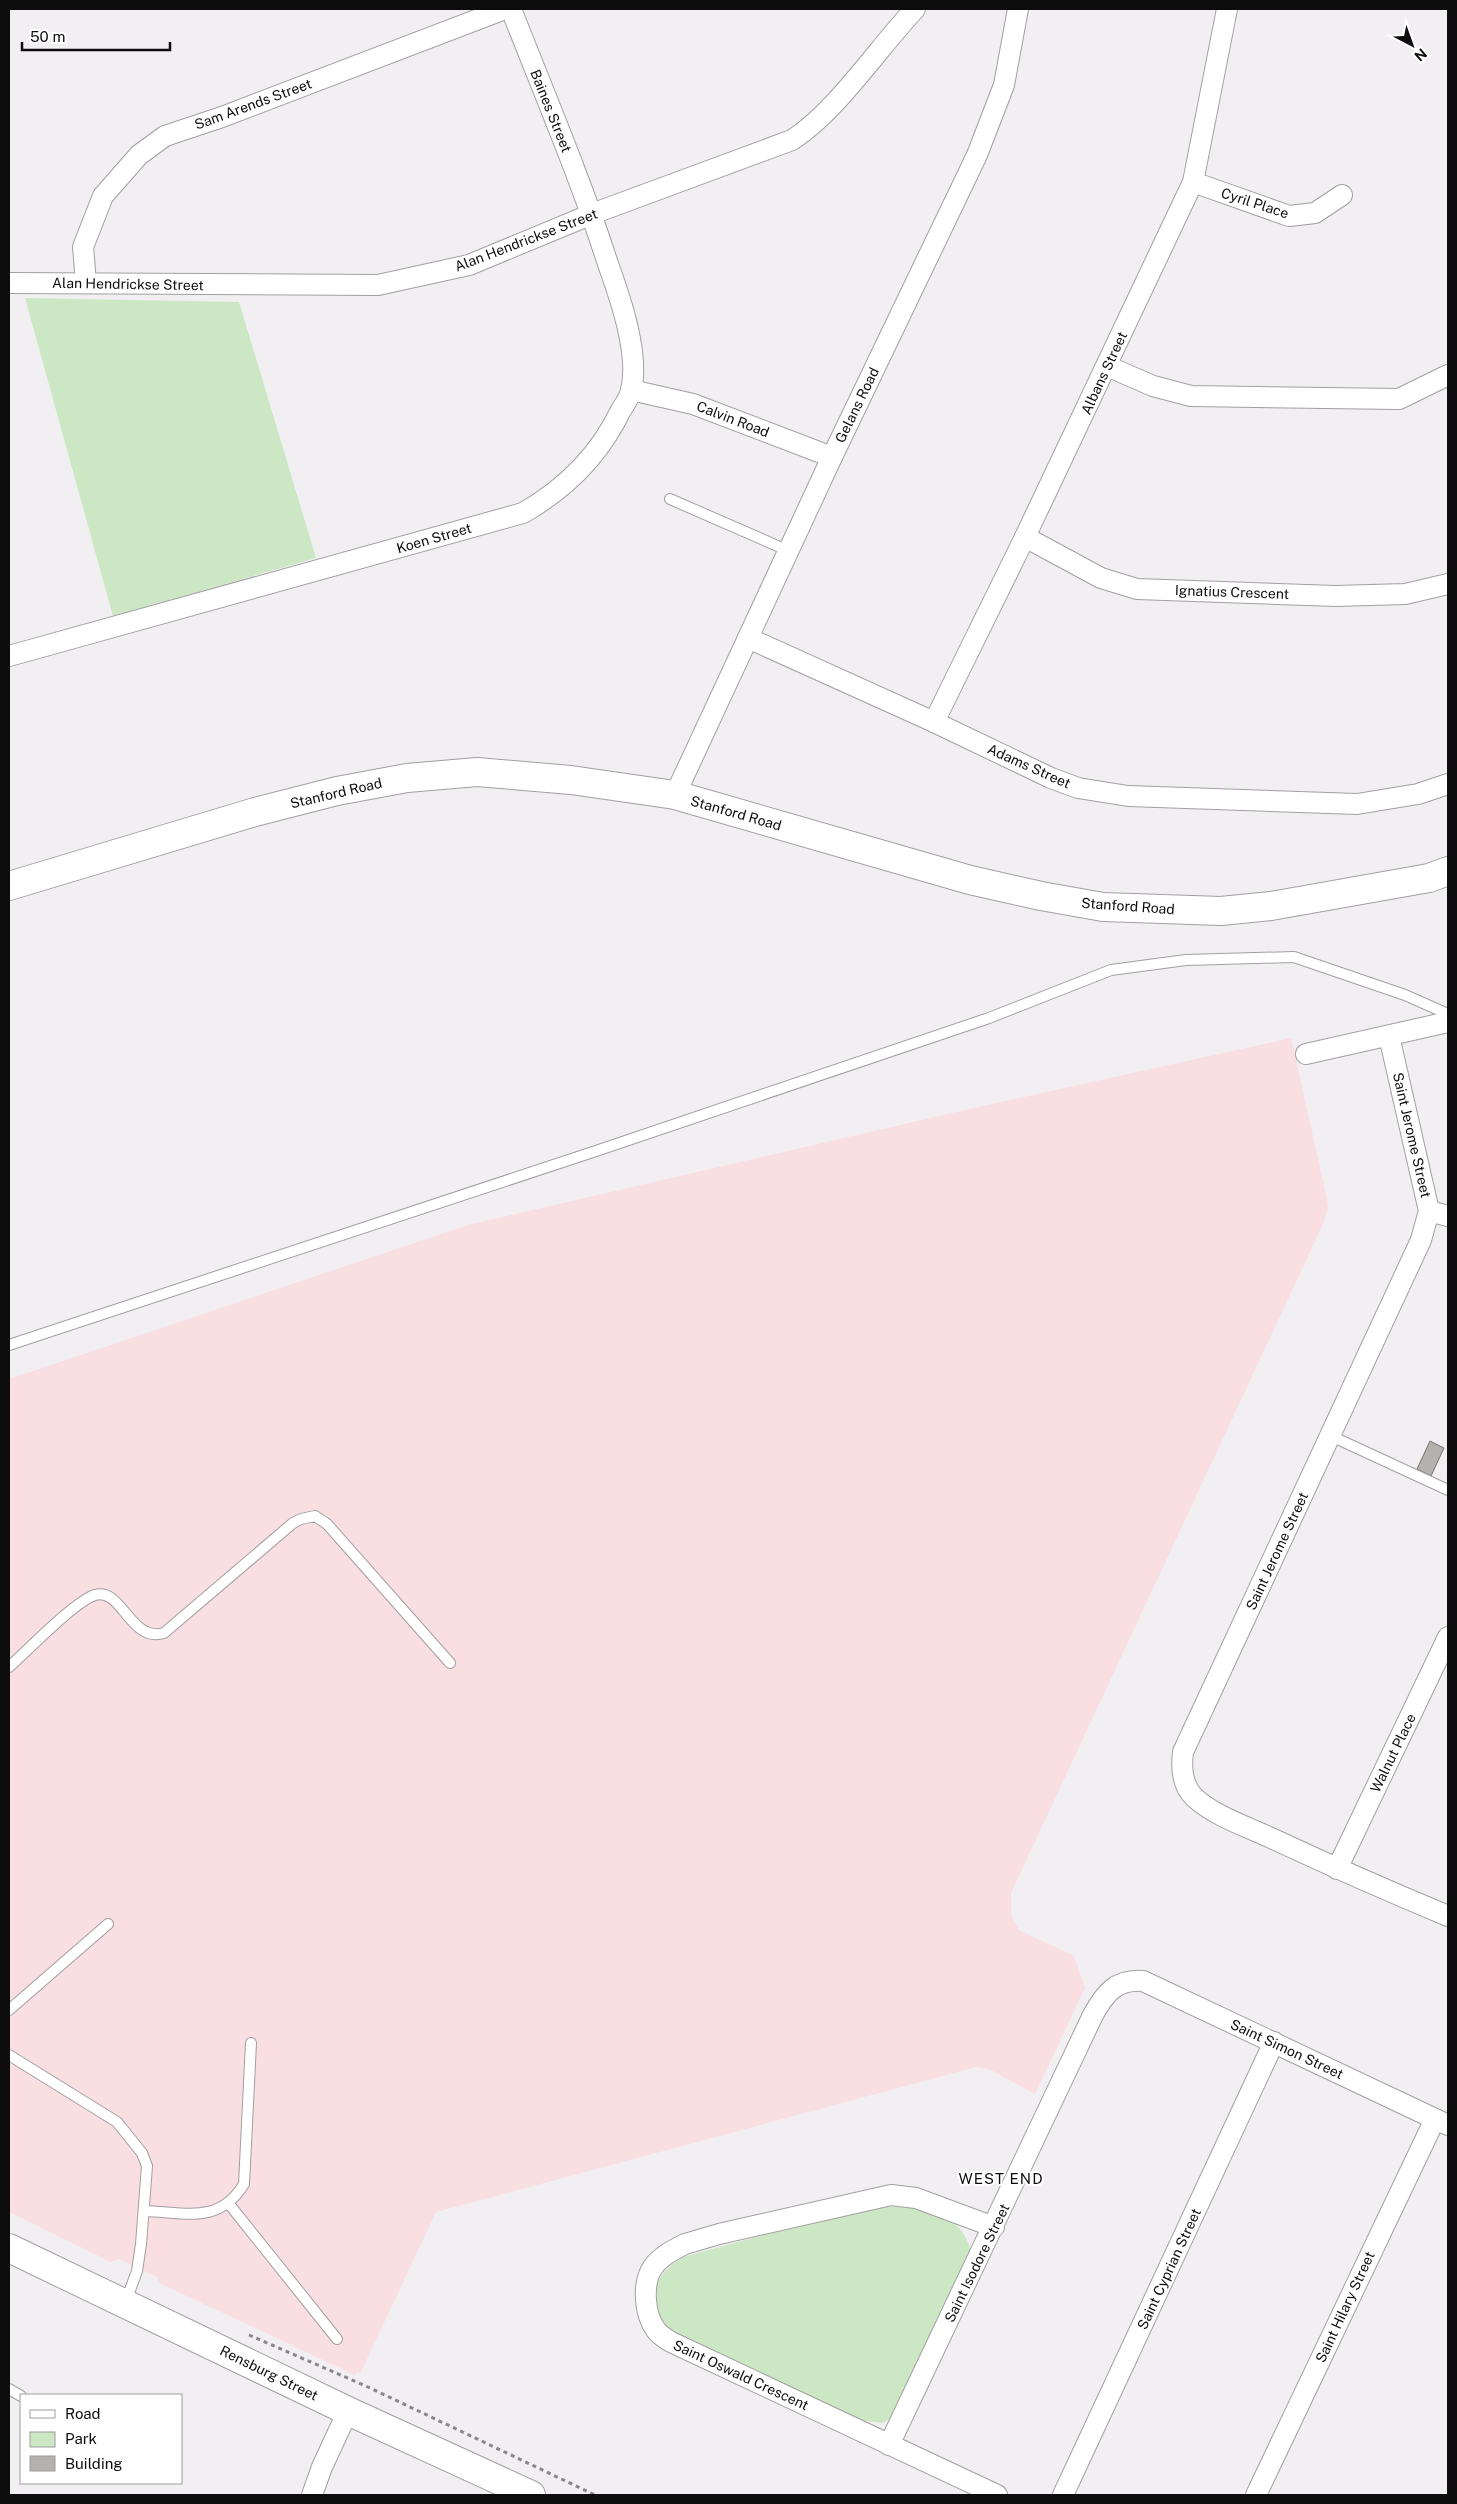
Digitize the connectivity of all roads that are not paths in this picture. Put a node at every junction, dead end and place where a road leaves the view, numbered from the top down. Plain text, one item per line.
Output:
1 (505, 9) edge
2 (511, 9) edge
3 (915, 9) edge
4 (1018, 9) edge
5 (1227, 9) edge
6 (1193, 182) junction
7 (1342, 195) dead end
8 (592, 214) junction
9 (9, 282) edge
10 (86, 282) junction
11 (1108, 366) junction
12 (1448, 375) edge
13 (631, 390) junction
14 (832, 457) junction
15 (670, 499) dead end
16 (1026, 537) junction
17 (789, 551) junction
18 (1448, 584) edge
19 (748, 638) junction
20 (10, 651) edge
21 (934, 722) junction
22 (1448, 784) edge
23 (675, 795) junction
24 (1448, 871) edge
25 (14, 883) edge
26 (1448, 1014) edge
27 (1448, 1022) edge
28 (1389, 1036) junction
29 (1306, 1054) dead end
30 (1429, 1211) junction
31 (1448, 1216) edge
32 (9, 1344) edge
33 (1331, 1436) junction
34 (1448, 1490) edge
35 (1448, 1638) edge
36 (450, 1663) dead end
37 (9, 1667) edge
38 (1337, 1869) junction
39 (1448, 1916) edge
40 (108, 1924) dead end
41 (1125, 1982) joint
42 (9, 2010) edge
43 (1274, 2042) junction
44 (251, 2044) dead end
45 (9, 2055) edge
46 (1441, 2122) edge
47 (229, 2204) junction
48 (144, 2211) junction
49 (994, 2227) junction
50 (9, 2248) edge
51 (126, 2304) junction
52 (337, 2339) dead end
53 (9, 2389) edge
54 (20, 2395) edge
55 (348, 2411) junction
56 (889, 2445) junction
57 (312, 2495) edge
58 (531, 2495) edge
59 (997, 2495) edge
60 (1063, 2495) edge
61 (1256, 2495) edge

1 - 10 street, Sam Arends Street
2 - 8 street, Baines Street
3 - 8 street, Alan Hendrickse Street
4 - 14 street, Gelans Road
5 - 6 street, Albans Street
6 - 7 street, Cyril Place
6 - 11 street, Albans Street
8 - 10 street, Alan Hendrickse Street
8 - 13 street, Koen Street
9 - 10 street, Alan Hendrickse Street
11 - 12 street
11 - 16 street, Albans Street
13 - 14 street, Calvin Road
13 - 20 street, Koen Street
14 - 17 street, Gelans Road
15 - 17 lane
16 - 18 street, Ignatius Crescent
16 - 21 street, Albans Street
17 - 19 street, Gelans Road
19 - 21 street, Adams Street
19 - 23 street, Gelans Road
21 - 22 street, Adams Street
23 - 24 main road, Stanford Road
23 - 25 main road, Stanford Road
26 - 32 lane
27 - 28 street
28 - 29 street
28 - 30 street, Saint Jerome Street
30 - 31 street
30 - 33 street, Saint Jerome Street
33 - 34 lane
33 - 38 street, Saint Jerome Street
35 - 38 street, Walnut Place
36 - 37 lane
38 - 39 street, Saint Jerome Street
40 - 42 lane
41 - 43 street, Saint Simon Street
41 - 49 street, Saint Isodore Street
43 - 46 street, Saint Simon Street
43 - 60 street, Saint Cyprian Street
44 - 47 lane
45 - 48 lane
46 - 61 street, Saint Hilary Street
47 - 48 lane
47 - 52 lane
48 - 51 lane
49 - 56 street, Saint Isodore Street
49 - 56 street, Saint Oswald Crescent
50 - 51 main road, Rensburg Street
51 - 55 main road, Rensburg Street
53 - 54 lane
55 - 57 street
55 - 58 main road, Rensburg Street
56 - 59 street, Saint Oswald Crescent

